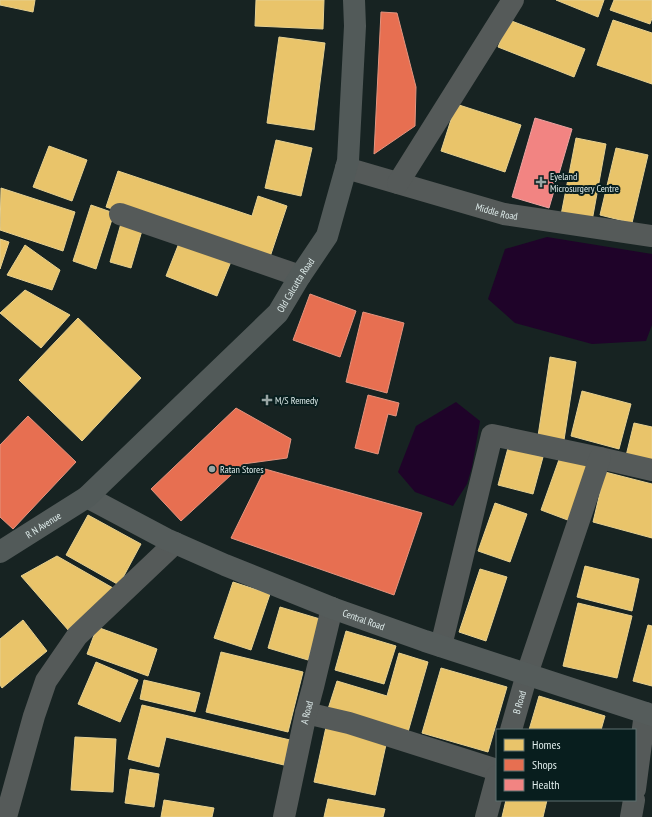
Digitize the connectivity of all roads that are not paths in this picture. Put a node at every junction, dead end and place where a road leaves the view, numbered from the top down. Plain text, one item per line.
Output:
1 (354, 0) edge
2 (513, 0) edge
3 (346, 168) junction
4 (398, 183) junction
5 (120, 214) dead end
6 (652, 236) edge
7 (300, 276) junction
8 (600, 458) junction
9 (652, 470) edge
10 (87, 497) junction
11 (175, 542) junction
12 (0, 552) edge
13 (332, 608) junction
14 (441, 646) junction
15 (527, 674) junction
16 (306, 713) junction
17 (648, 714) edge
18 (510, 729) edge
19 (496, 770) edge
20 (496, 780) edge
21 (636, 783) edge
22 (634, 801) edge
23 (6, 817) edge
24 (284, 817) edge
25 (486, 817) edge
26 (631, 817) edge

1 - 3 main road, Old Calcutta Road
2 - 4 street
3 - 4 street, Middle Road
3 - 7 main road, Old Calcutta Road
4 - 6 street, Middle Road
5 - 7 street
7 - 10 main road, Old Calcutta Road
8 - 9 street
8 - 14 street
8 - 15 street, B Road
10 - 11 street, Central Road
10 - 12 main road, R N Avenue
11 - 13 street, Central Road
11 - 23 street
13 - 14 street, Central Road
13 - 16 street, A Road
14 - 15 street, Central Road
15 - 17 street, Central Road
15 - 18 street, B Road
16 - 19 street
16 - 24 street, A Road
17 - 21 street
20 - 25 street
22 - 26 street

